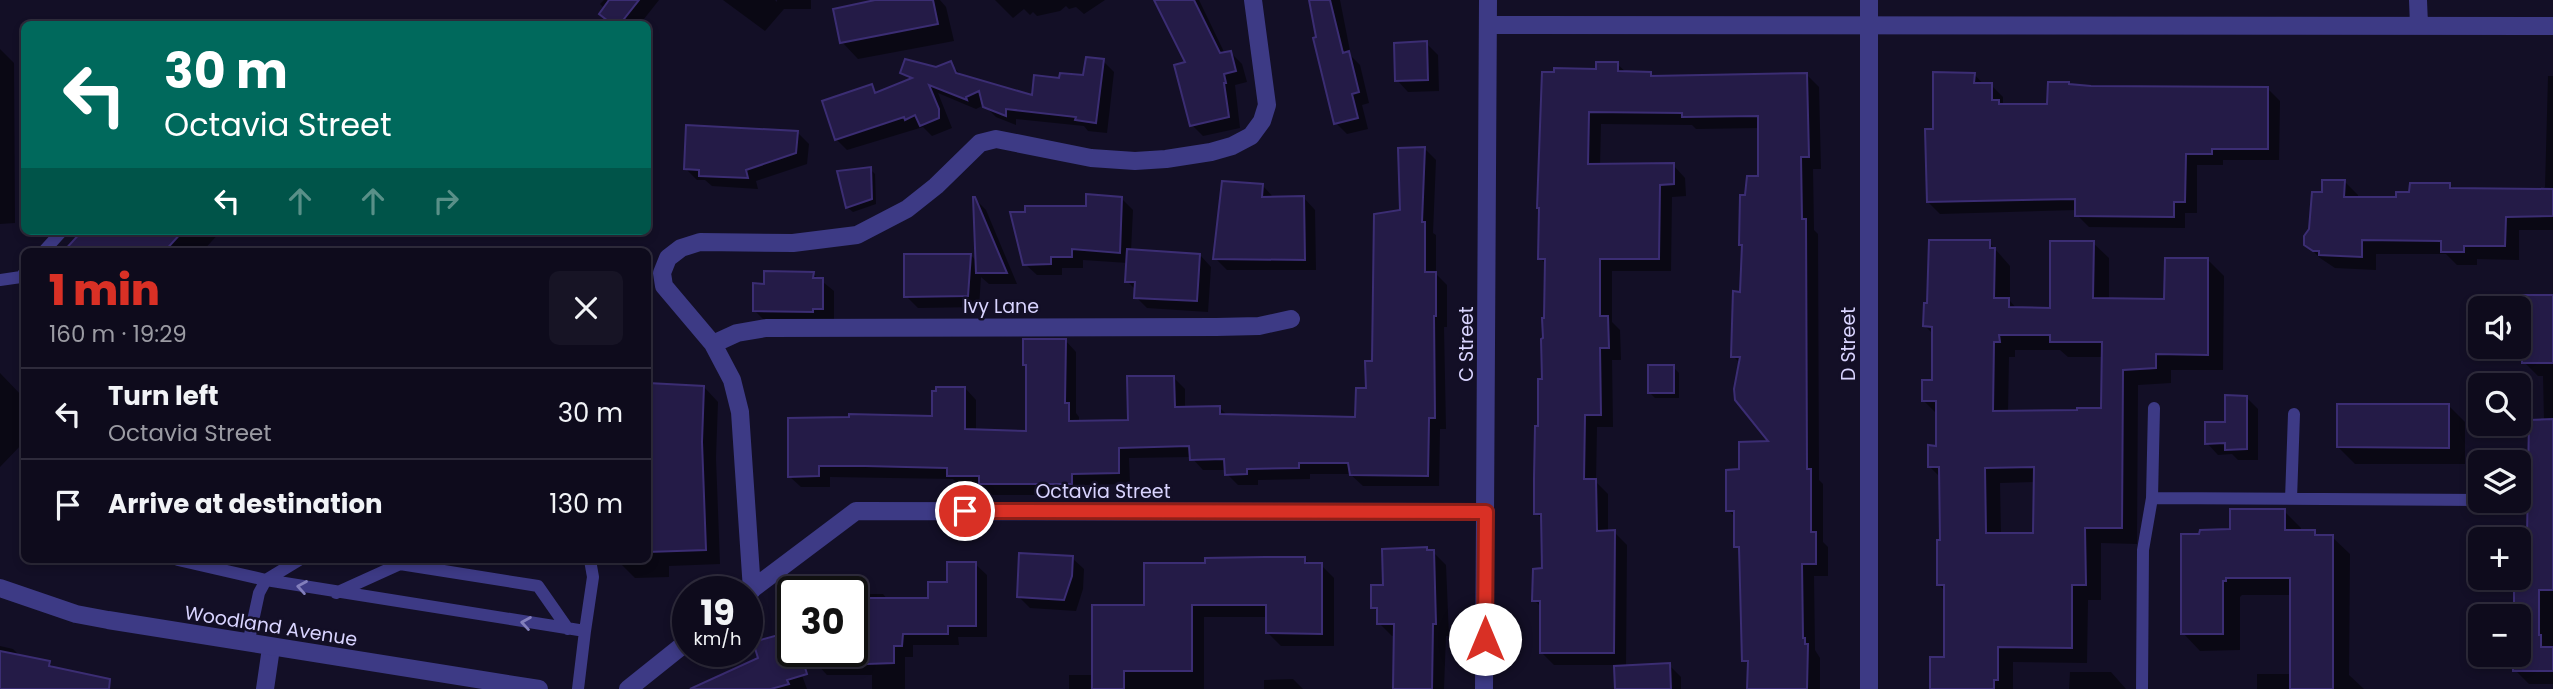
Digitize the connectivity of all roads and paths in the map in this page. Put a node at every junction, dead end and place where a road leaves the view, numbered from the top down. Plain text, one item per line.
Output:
1 (1253, 0) edge
2 (1488, 0) edge
3 (1869, 0) edge
4 (2418, 0) edge
5 (1489, 25) junction
6 (2419, 25) junction
7 (1869, 26) junction
8 (2553, 26) edge
9 (58, 235) edge
10 (47, 248) edge
11 (21, 277) edge
12 (0, 281) edge
13 (1291, 319) dead end
14 (713, 344) junction
15 (2154, 408) dead end
16 (2294, 414) dead end
17 (2152, 498) junction
18 (2291, 499) junction
19 (2468, 500) edge
20 (1486, 512) junction
21 (191, 563) edge
22 (294, 563) edge
23 (590, 563) edge
24 (748, 576) edge
25 (266, 580) junction
26 (763, 581) edge
27 (0, 588) edge
28 (336, 593) junction
29 (568, 629) junction
30 (585, 631) junction
31 (248, 644) junction
32 (271, 648) junction
33 (672, 654) edge
34 (265, 689) edge
35 (539, 689) edge
36 (578, 689) edge
37 (628, 689) edge
38 (1484, 689) edge
39 (1869, 689) edge
40 (2142, 689) edge

1 - 14 street
2 - 5 street, C Street
3 - 7 street, D Street
4 - 6 street
5 - 7 street
5 - 20 street, C Street
6 - 7 street
6 - 8 street
7 - 39 street, D Street
9 - 10 lane
11 - 12 lane
13 - 14 street, Ivy Lane
14 - 24 street
15 - 17 lane
16 - 18 lane
17 - 18 lane
17 - 40 lane
18 - 19 lane
20 - 26 street, Octavia Street
20 - 38 street, C Street
21 - 25 lane
22 - 25 lane
23 - 30 lane
28 -> 25 lane
25 - 31 lane
27 - 31 street, Woodland Avenue
29 -> 28 lane
28 - 29 lane
29 - 30 lane
30 - 36 lane
31 - 32 street, Woodland Avenue
32 - 34 street
32 - 35 street, Woodland Avenue
33 - 37 street

